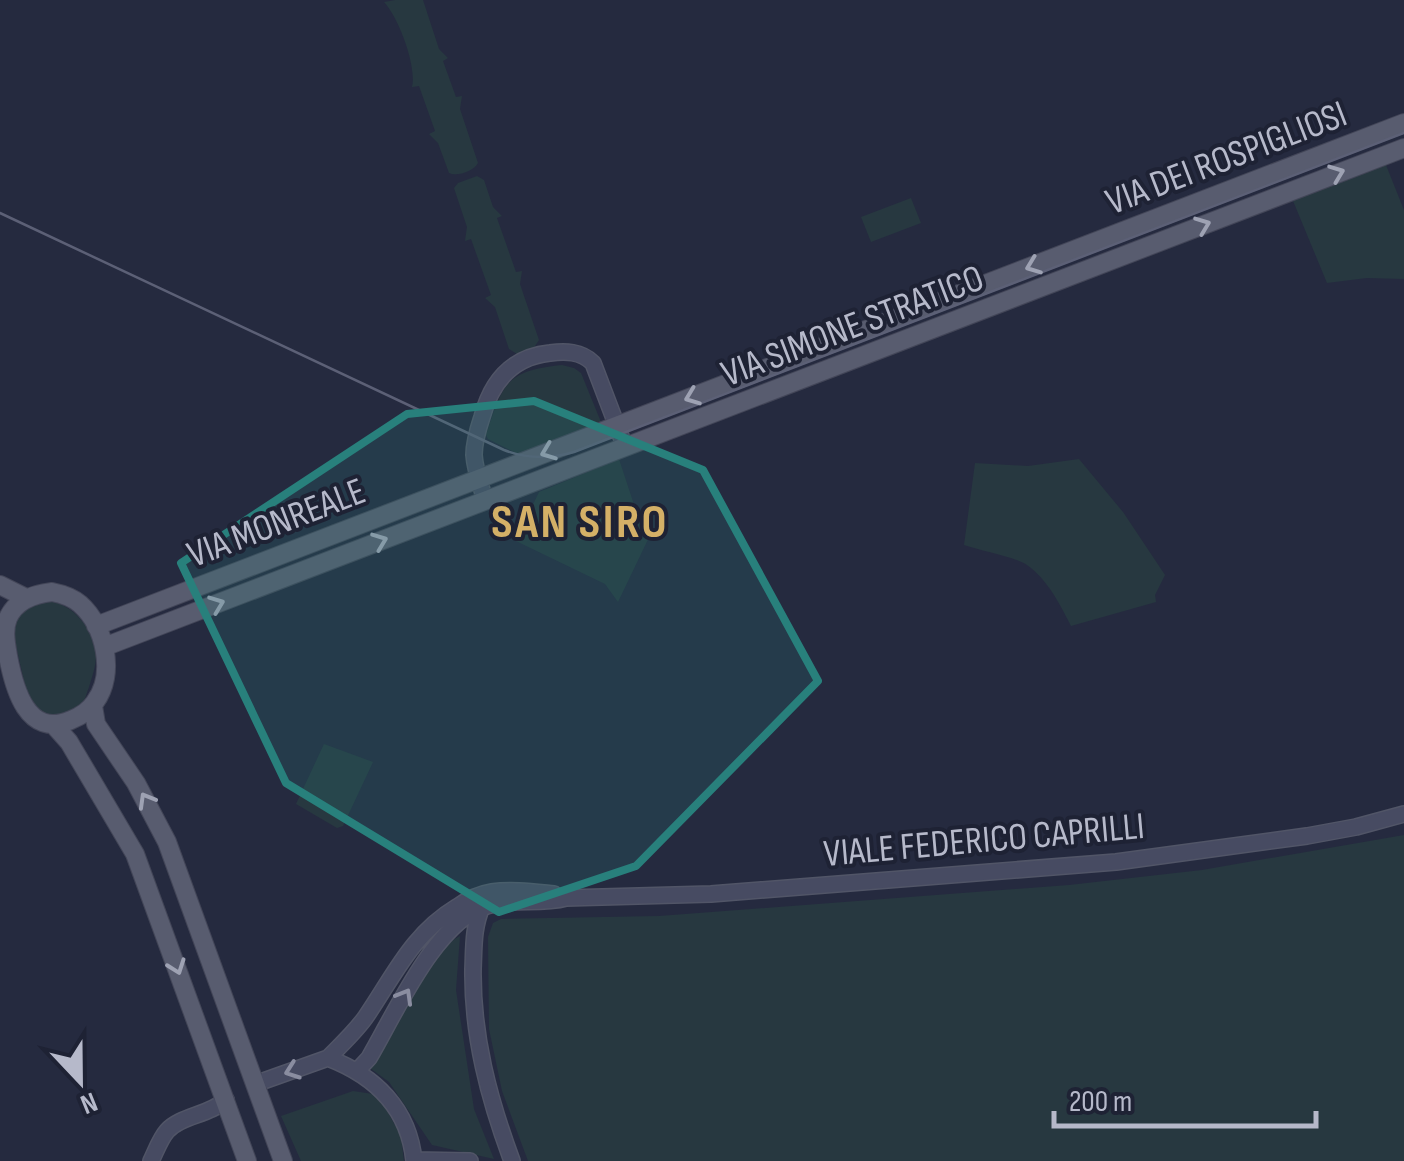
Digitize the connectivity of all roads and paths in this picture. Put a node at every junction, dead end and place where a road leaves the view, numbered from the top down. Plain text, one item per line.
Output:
1 (1404, 123) edge
2 (1404, 148) edge
3 (1072, 251) joint
4 (1104, 263) joint
5 (616, 426) junction
6 (625, 447) junction
7 (479, 478) junction
8 (458, 486) junction
9 (486, 500) junction
10 (467, 508) junction
11 (0, 585) edge
12 (26, 598) junction
13 (133, 611) junction
14 (96, 626) junction
15 (141, 633) junction
16 (3, 641) edge
17 (104, 647) junction
18 (93, 706) junction
19 (53, 724) junction
20 (1404, 814) edge
21 (485, 898) junction
22 (444, 935) junction
23 (474, 944) junction
24 (328, 1058) junction
25 (363, 1065) junction
26 (255, 1084) junction
27 (226, 1100) junction
28 (414, 1160) edge
29 (152, 1161) edge
30 (248, 1161) edge
31 (283, 1161) edge
32 (470, 1161) edge
33 (512, 1161) edge

1 - 3 main road, VIA DEI ROSPIGLIOSI
4 -> 2 main road, VIA DEI ROSPIGLIOSI
3 -> 5 main road, VIA SIMONE STRATICO
4 - 6 main road, VIA SIMONE STRATICO
5 - 6 street
5 -> 7 main road, VIA SIMONE STRATICO
5 - 7 street
6 - 9 main road, VIA SIMONE STRATICO
7 - 8 main road, VIA MONREALE
7 - 9 street
8 - 10 main road
8 - 13 main road, VIA MONREALE
9 - 10 main road, VIA MONREALE
15 -> 10 main road, VIA MONREALE
11 - 12 main road
12 - 14 main road
12 - 16 main road
13 - 14 main road, VIA MONREALE
13 - 15 main road
14 - 17 main road
15 - 17 main road, VIA MONREALE
16 - 19 main road
17 - 18 main road
18 - 19 main road
26 -> 18 main road
19 -> 27 main road
20 - 21 street, VIALE FEDERICO CAPRILLI
21 - 22 street
21 - 23 street
21 - 24 street
22 - 23 street
25 -> 22 street
23 - 33 street
24 - 25 street
24 -> 26 street
25 - 28 street
26 - 27 main road
26 - 31 main road
27 - 29 street
27 - 30 main road
28 - 32 street

